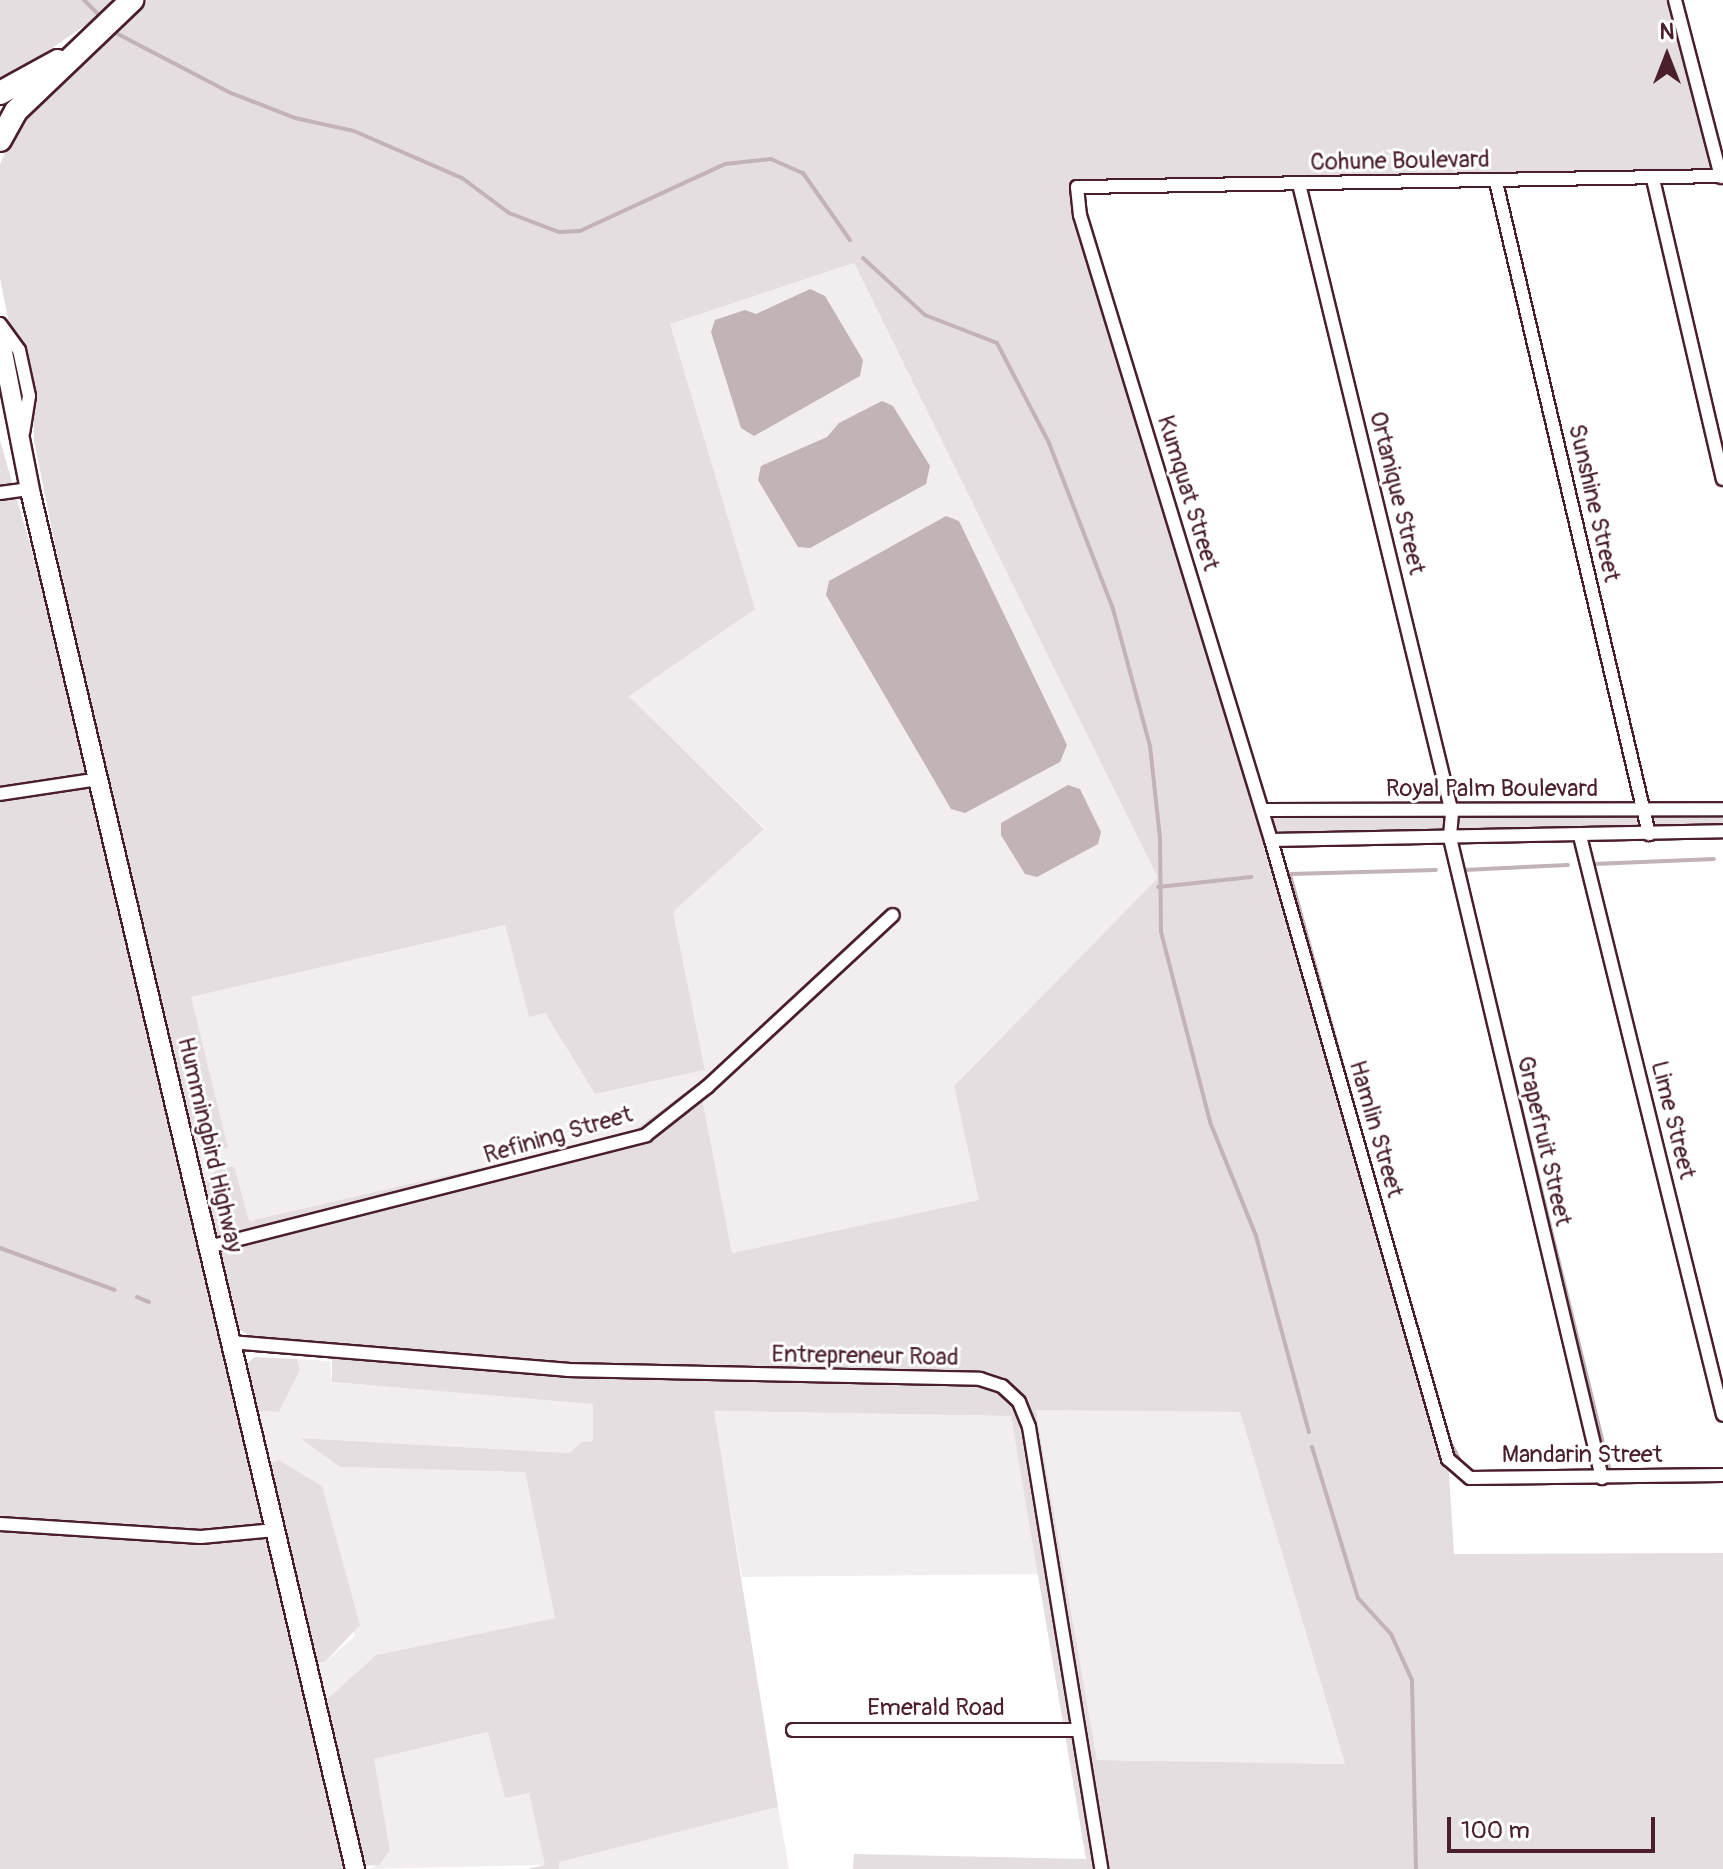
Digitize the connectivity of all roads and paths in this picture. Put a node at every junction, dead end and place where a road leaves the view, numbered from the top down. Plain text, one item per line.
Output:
1 (132, 0) edge
2 (1675, 0) edge
3 (73, 53) junction
4 (0, 93) edge
5 (0, 140) edge
6 (1719, 158) edge
7 (1722, 176) edge
8 (1653, 179) junction
9 (1496, 182) junction
10 (1299, 184) junction
11 (1077, 187) joint
12 (0, 324) edge
13 (0, 337) edge
14 (2, 384) edge
15 (19, 439) junction
16 (1723, 479) edge
17 (30, 489) junction
18 (0, 493) edge
19 (99, 779) junction
20 (0, 794) edge
21 (1723, 809) edge
22 (1262, 810) junction
23 (1643, 810) junction
24 (1452, 813) junction
25 (1723, 831) edge
26 (1649, 834) junction
27 (1580, 836) junction
28 (1450, 838) junction
29 (1271, 840) junction
30 (893, 915) dead end
31 (208, 1247) junction
32 (230, 1342) junction
33 (1723, 1415) edge
34 (1448, 1459) joint
35 (1723, 1475) edge
36 (1602, 1478) junction
37 (0, 1524) edge
38 (275, 1530) junction
39 (793, 1730) dead end
40 (1078, 1730) junction
41 (355, 1869) edge
42 (1101, 1869) edge

1 - 3 highway
2 - 6 street
3 - 4 highway
3 - 5 highway
6 - 7 street
7 - 8 street, Cohune Boulevard
8 - 9 street, Cohune Boulevard
8 - 16 street
9 - 10 street, Cohune Boulevard
9 - 23 street, Sunshine Street
10 - 11 street, Cohune Boulevard
10 - 24 street, Ortanique Street
11 - 22 street, Kumquat Street
12 - 15 street
13 - 15 main road, Hummingbird Highway
14 - 15 main road, Hummingbird Highway
15 - 17 main road, Hummingbird Highway
17 - 18 street
17 - 19 main road, Hummingbird Highway
19 - 20 street
19 - 31 main road, Hummingbird Highway
21 - 23 street, Royal Palm Boulevard
22 - 24 street, Royal Palm Boulevard
22 - 29 street, Hamlin Street
23 - 24 street, Royal Palm Boulevard
23 - 26 street, Sunshine Street
24 - 28 street, Grapefruit Street
25 - 26 street, Royal Palm Boulevard
26 - 27 street, Royal Palm Boulevard
27 - 28 street, Royal Palm Boulevard
27 - 33 street, Lime Street
28 - 29 street, Royal Palm Boulevard
28 - 36 street, Grapefruit Street
29 - 34 street, Hamlin Street
30 - 31 street, Refining Street
31 - 32 main road, Hummingbird Highway
32 - 38 main road, Hummingbird Highway
32 - 40 street, Entrepreneur Road
34 - 36 street, Mandarin Street
35 - 36 street, Mandarin Street
37 - 38 street
38 - 41 main road, Hummingbird Highway
39 - 40 street, Emerald Road
40 - 42 street, Entrepreneur Road

